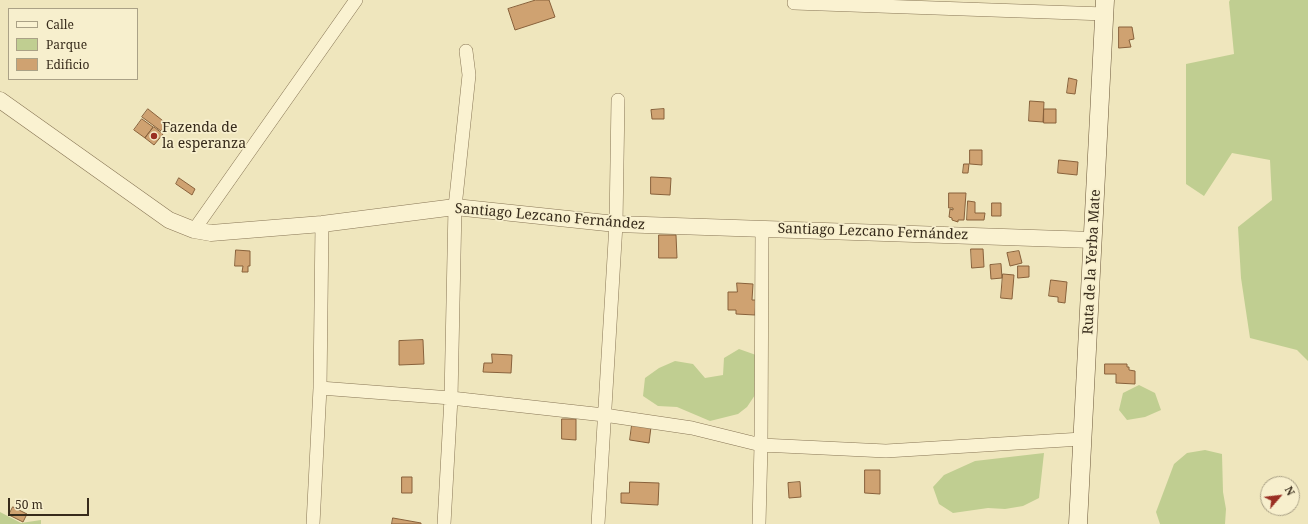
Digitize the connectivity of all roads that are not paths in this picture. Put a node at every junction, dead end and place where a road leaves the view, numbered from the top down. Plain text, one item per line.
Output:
1 (356, 0) edge
2 (794, 3) dead end
3 (1105, 7) edge
4 (466, 52) dead end
5 (0, 100) edge
6 (618, 100) dead end
7 (455, 207) junction
8 (322, 224) junction
9 (616, 224) junction
10 (762, 229) junction
11 (194, 230) junction
12 (1093, 240) junction
13 (320, 388) junction
14 (451, 398) junction
15 (604, 416) junction
16 (1082, 439) junction
17 (761, 445) junction
18 (313, 524) edge
19 (444, 524) edge
20 (598, 524) edge
21 (759, 524) edge
22 (1078, 524) edge

1 - 11 street
2 - 3 street
3 - 12 main road, Ruta de la Yerba Mate
4 - 7 street
5 - 11 street, Santiago Lezcano Fernández
6 - 9 street
7 - 8 street, Santiago Lezcano Fernández
7 - 9 street, Santiago Lezcano Fernández
7 - 14 street
8 - 11 street, Santiago Lezcano Fernández
8 - 13 street
9 - 10 street, Santiago Lezcano Fernández
9 - 15 street
10 - 12 street, Santiago Lezcano Fernández
10 - 17 street
12 - 16 main road, Ruta de la Yerba Mate
13 - 14 street
13 - 18 street
14 - 15 street
14 - 19 street
15 - 17 street
15 - 20 street
16 - 17 street
16 - 22 main road, Ruta de la Yerba Mate
17 - 21 street

